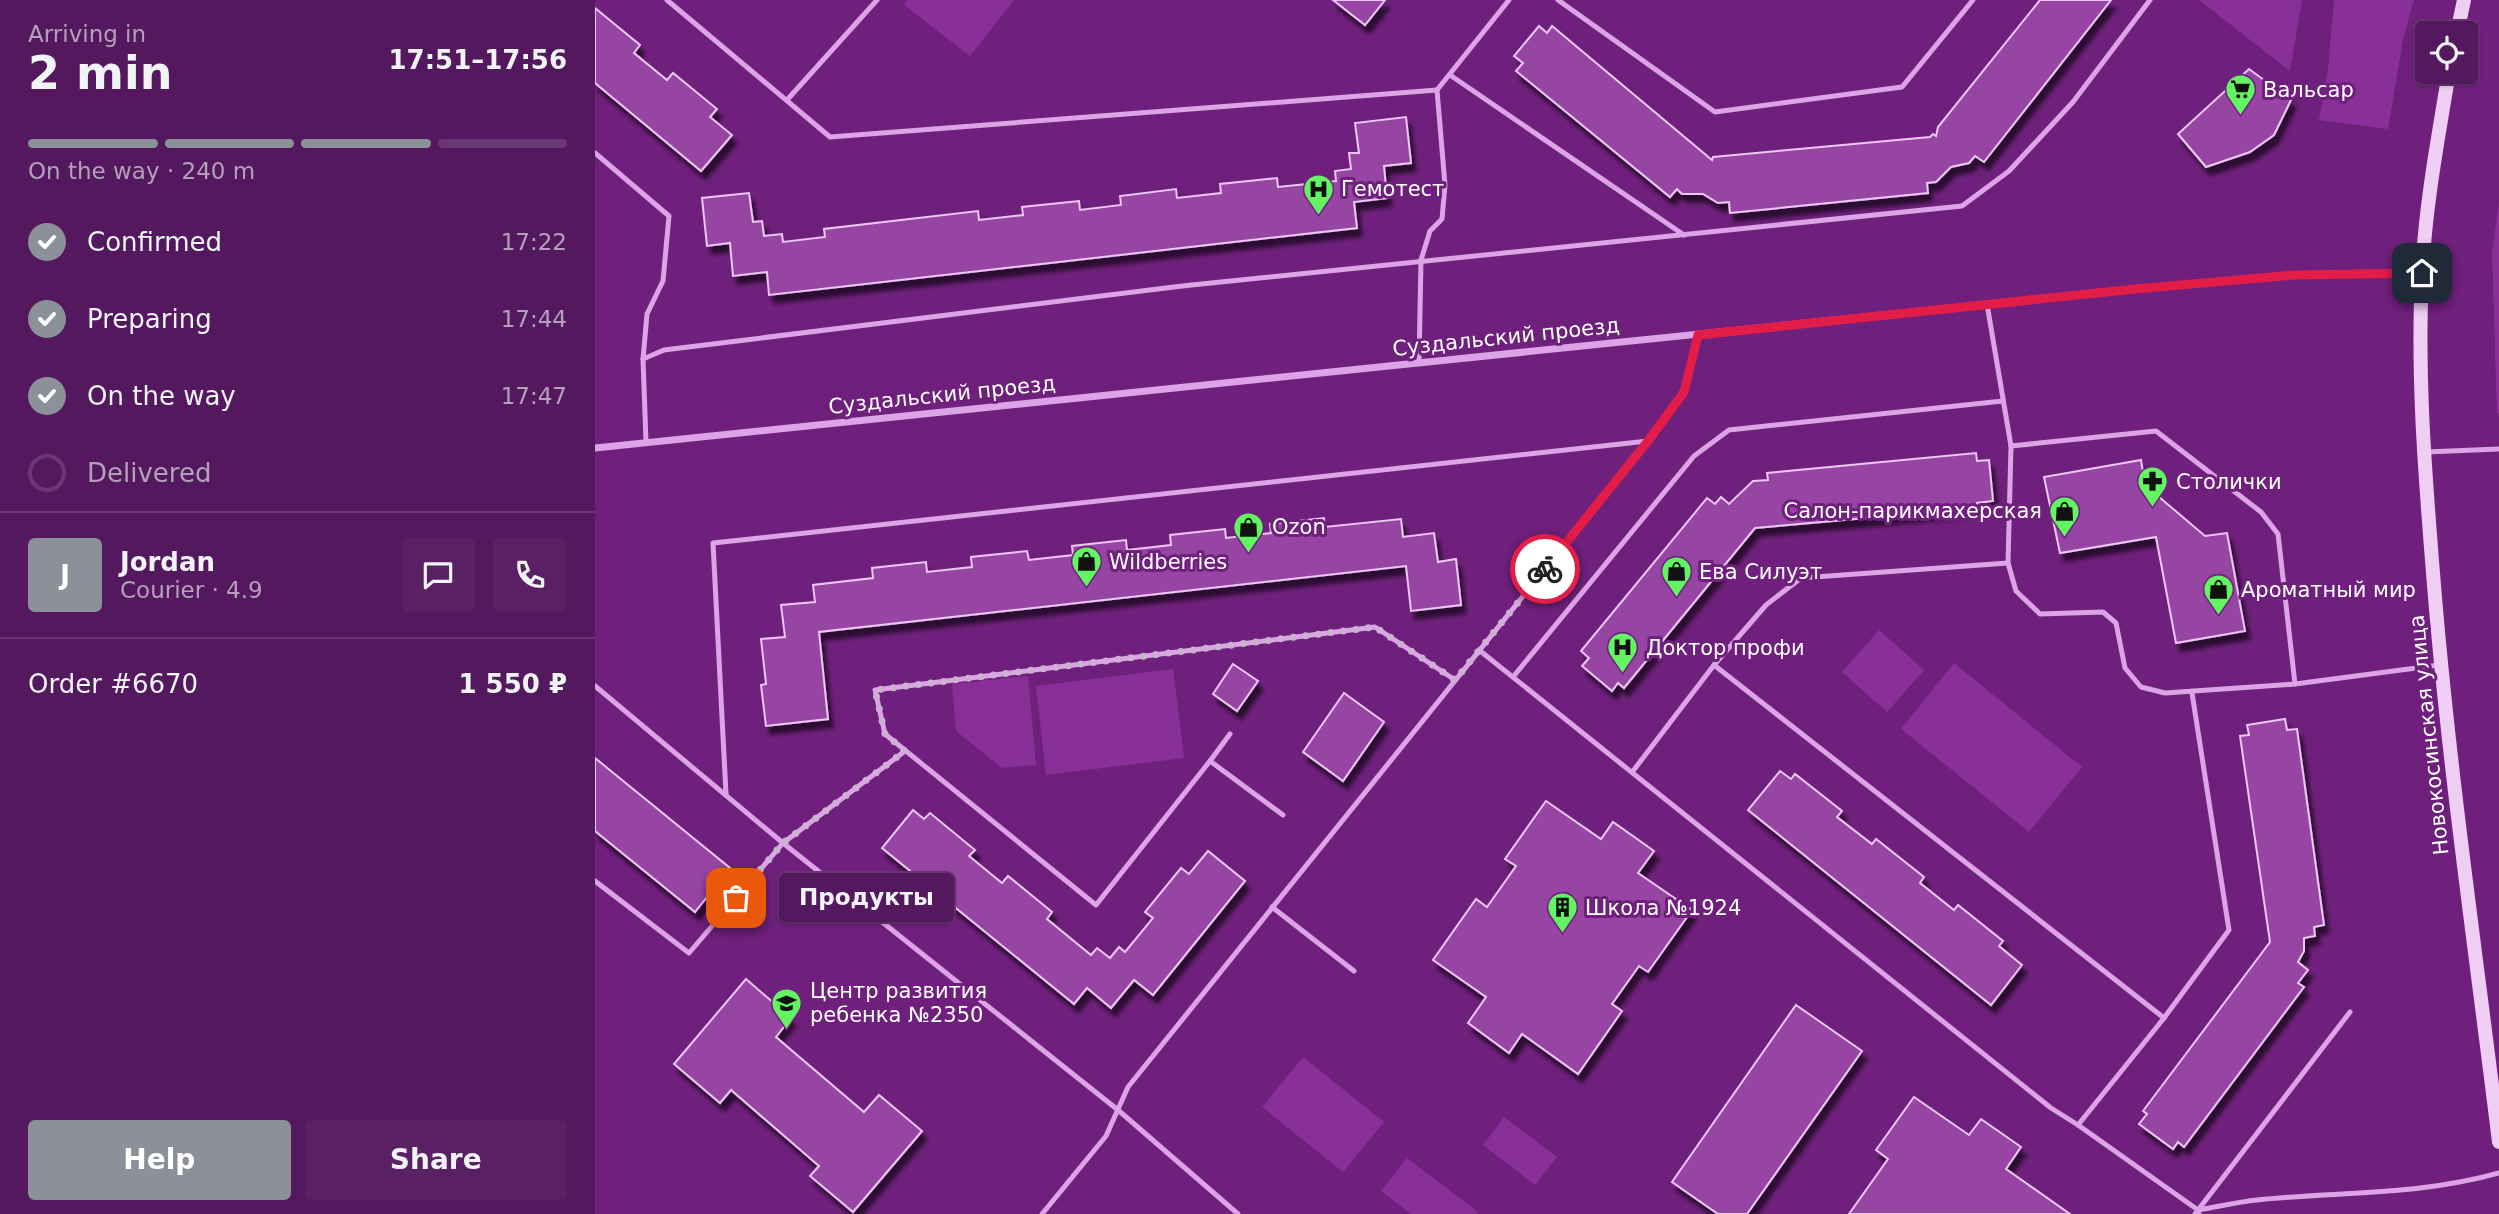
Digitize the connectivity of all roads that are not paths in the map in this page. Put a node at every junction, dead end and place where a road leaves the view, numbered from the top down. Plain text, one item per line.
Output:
1 (667, 0) edge
2 (877, 0) edge
3 (1509, 0) edge
4 (1558, 0) edge
5 (1973, 0) edge
6 (2151, 0) edge
7 (2464, 0) edge
8 (2460, 21) edge
9 (1450, 75) junction
10 (2447, 84) edge
11 (1437, 90) junction
12 (787, 100) junction
13 (595, 153) edge
14 (1684, 234) junction
15 (1421, 260) junction
16 (2422, 273) junction
17 (1987, 304) junction
18 (1698, 335) junction
19 (643, 359) junction
20 (1419, 363) junction
21 (2003, 401) junction
22 (1648, 441) junction
23 (646, 442) junction
24 (2011, 446) junction
25 (595, 448) edge
26 (2499, 449) edge
27 (2423, 452) junction
28 (2008, 564) junction
29 (1479, 650) junction
30 (1714, 665) junction
31 (2440, 665) junction
32 (1513, 677) junction
33 (1455, 680) junction
34 (2295, 684) junction
35 (595, 686) edge
36 (2192, 692) junction
37 (1230, 734) dead end
38 (905, 751) junction
39 (1210, 761) junction
40 (1633, 771) junction
41 (726, 794) junction
42 (1283, 815) dead end
43 (783, 843) junction
44 (595, 881) edge
45 (1272, 907) junction
46 (1354, 971) dead end
47 (2350, 1012) dead end
48 (2164, 1018) junction
49 (1118, 1111) junction
50 (2078, 1125) junction
51 (2499, 1142) edge
52 (2499, 1173) edge
53 (2197, 1213) edge
54 (1042, 1214) edge
55 (1238, 1214) edge

1 - 12 lane
2 - 12 lane
3 - 9 lane
4 - 5 lane
6 - 14 lane
7 - 8 street
9 - 11 lane
9 - 14 lane
10 - 16 street, Новокосинская улица
11 - 12 lane
11 - 15 lane
13 - 19 lane
14 - 15 lane
15 - 19 lane
15 - 20 lane
16 - 17 street, Суздальский проезд
16 - 27 street, Новокосинская улица
17 - 18 street, Суздальский проезд
17 - 21 lane
18 - 20 street, Суздальский проезд
18 - 22 lane
19 - 23 lane
20 - 23 street, Суздальский проезд
21 - 24 lane
21 - 32 lane
22 - 29 lane
22 - 41 lane
23 - 25 street, Суздальский проезд
24 - 28 lane
24 - 34 lane
26 - 27 lane
27 - 31 street, Новокосинская улица
28 - 30 lane
28 - 36 lane
29 - 32 lane
29 - 33 lane
30 - 40 lane
30 - 48 lane
31 - 34 lane
31 - 51 street, Новокосинская улица
32 - 40 lane
33 - 38 lane
33 - 45 lane
34 - 36 lane
35 - 41 lane
36 - 48 lane
37 - 39 lane
38 - 39 lane
38 - 43 lane
39 - 42 lane
40 - 50 lane
41 - 43 lane
43 - 44 lane
43 - 49 lane
45 - 46 lane
45 - 49 lane
47 - 53 lane
48 - 50 lane
49 - 54 lane
49 - 55 lane
50 - 53 lane
52 - 53 lane

